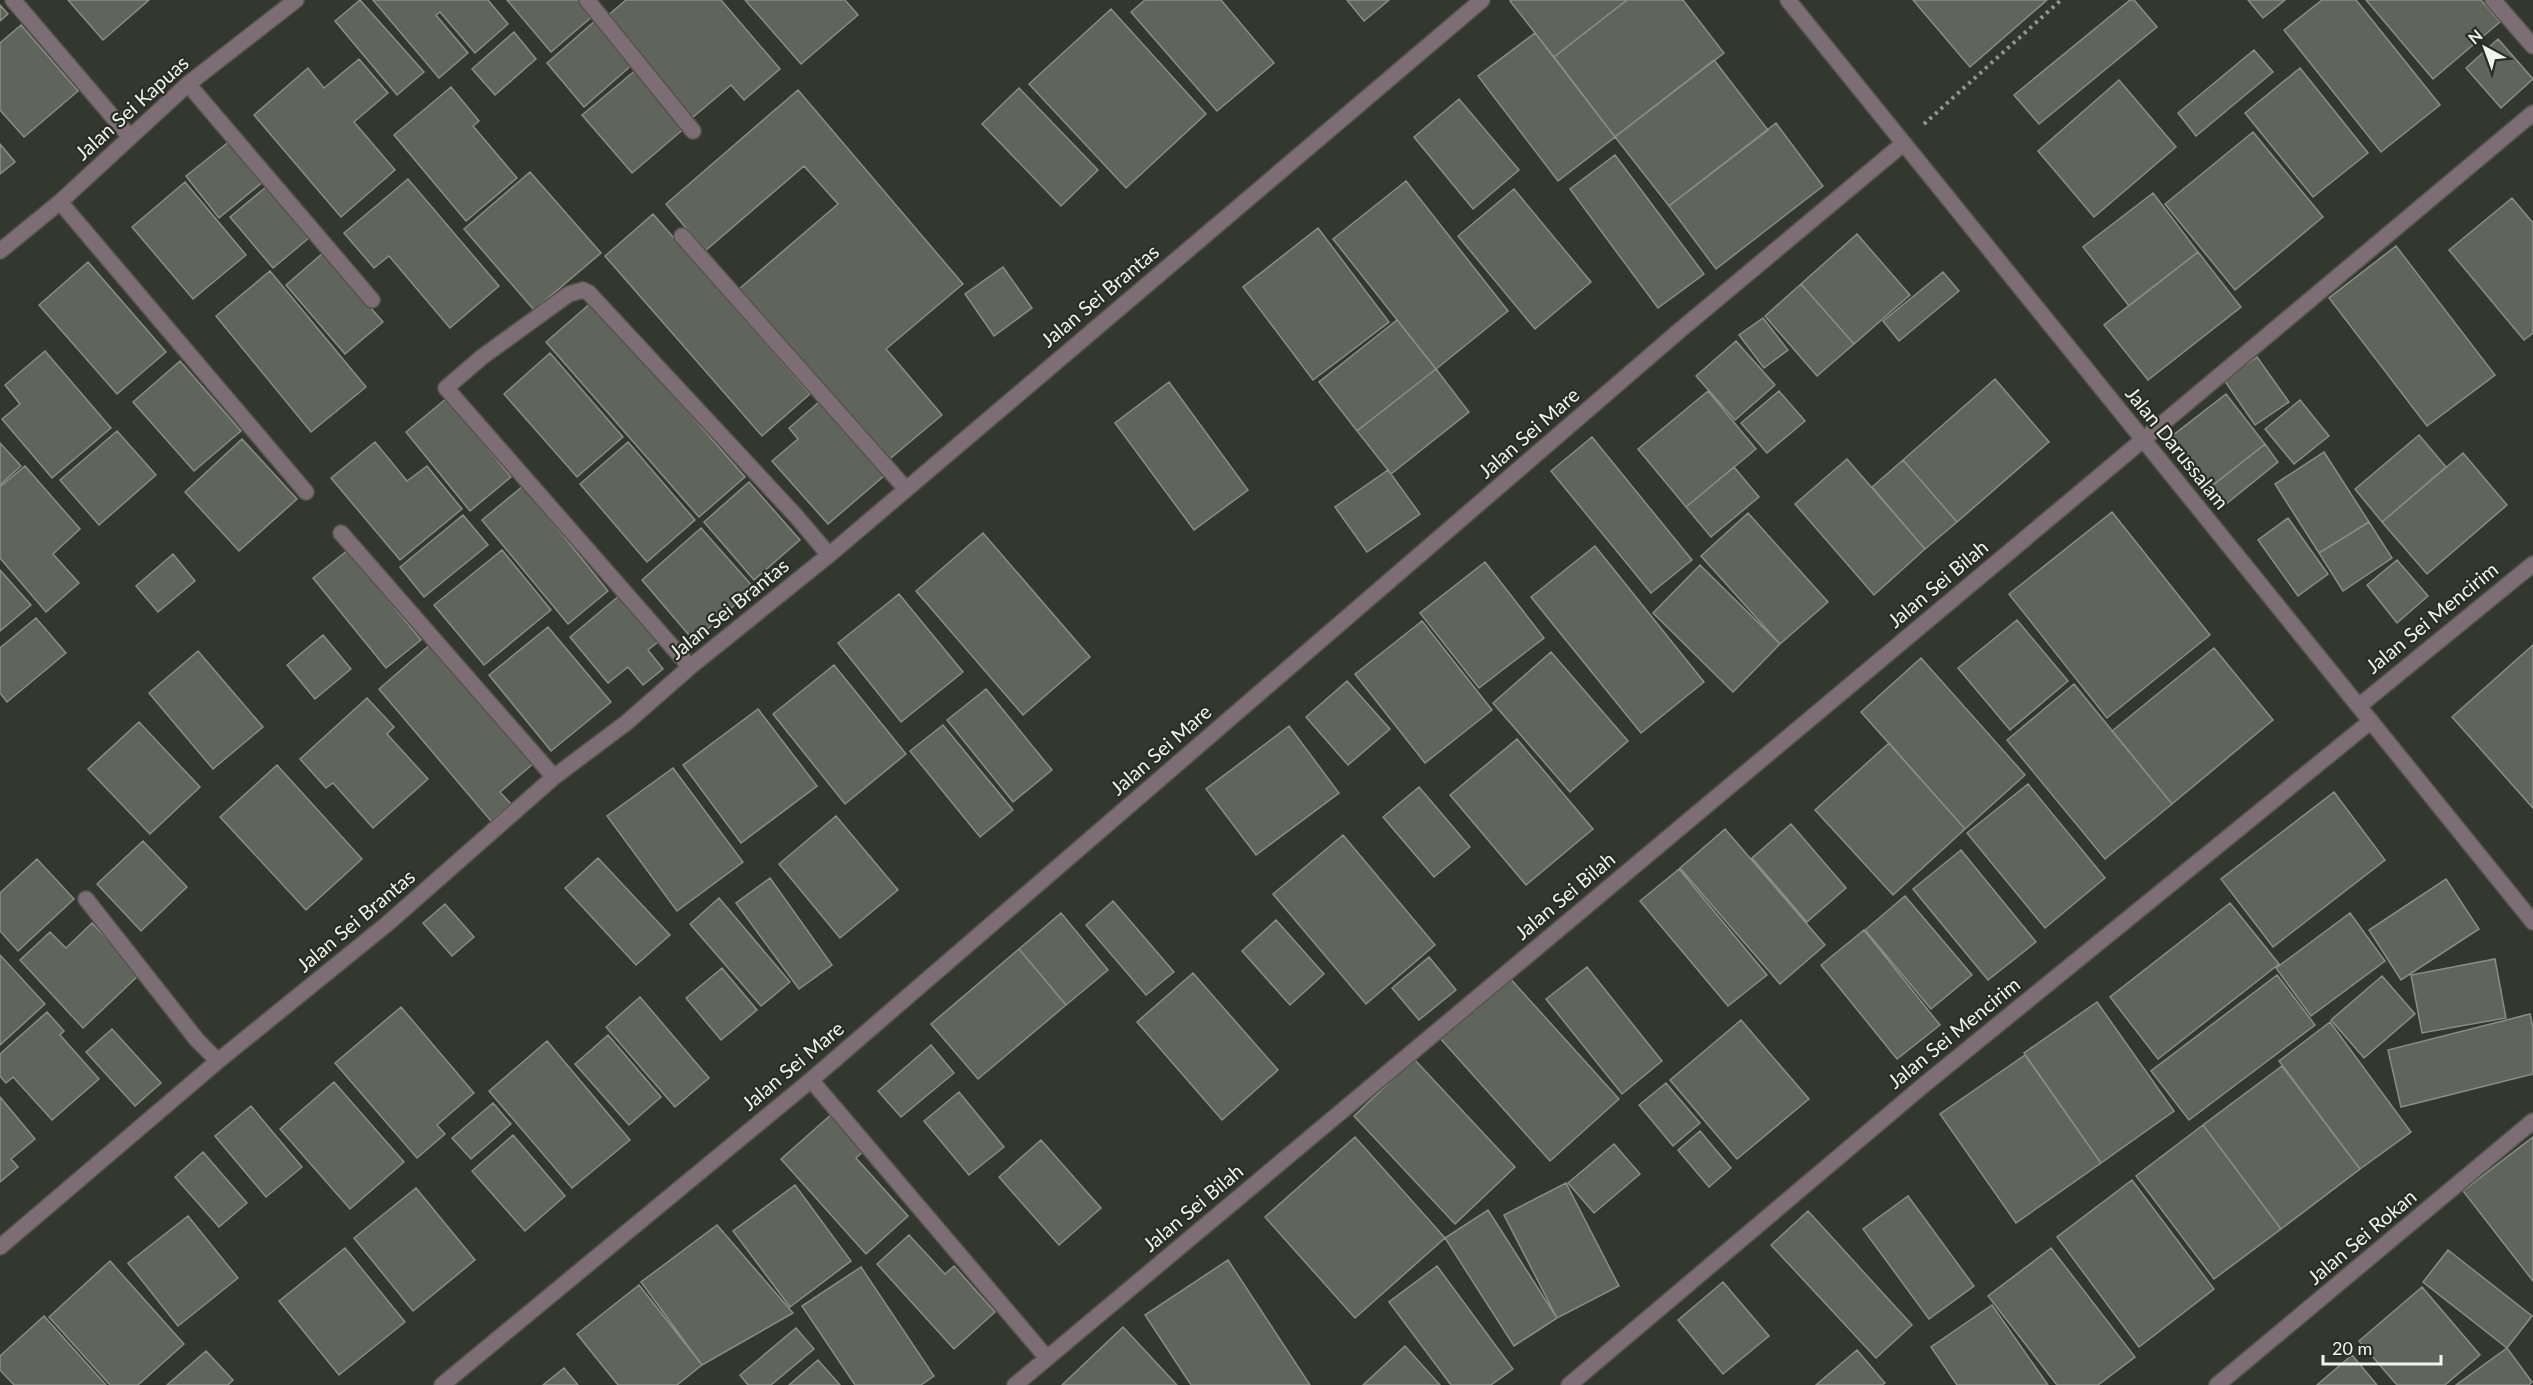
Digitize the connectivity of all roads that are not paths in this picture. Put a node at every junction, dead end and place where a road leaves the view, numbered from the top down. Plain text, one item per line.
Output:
1 (13, 0) edge
2 (296, 0) edge
3 (587, 0) edge
4 (1482, 0) edge
5 (1788, 0) edge
6 (2493, 0) edge
7 (2533, 46) edge
8 (188, 84) junction
9 (2533, 112) edge
10 (693, 131) dead end
11 (130, 137) junction
12 (1904, 143) junction
13 (60, 202) junction
14 (682, 236) dead end
15 (0, 251) edge
16 (372, 300) dead end
17 (2143, 439) junction
18 (906, 489) junction
19 (306, 492) dead end
20 (341, 533) dead end
21 (829, 555) junction
22 (2533, 564) edge
23 (690, 667) junction
24 (2359, 706) junction
25 (2371, 721) junction
26 (554, 777) junction
27 (86, 899) dead end
28 (2533, 922) edge
29 (218, 1061) junction
30 (811, 1080) junction
31 (2533, 1122) edge
32 (0, 1247) edge
33 (1047, 1358) junction
34 (442, 1385) edge
35 (1015, 1385) edge
36 (1569, 1385) edge
37 (2217, 1385) edge

1 - 11 street
2 - 8 street, Jalan Sei Kapuas
3 - 10 street
4 - 18 street, Jalan Sei Brantas
5 - 12 street, Jalan Darussalam
6 - 7 street
8 - 11 street, Jalan Sei Kapuas
8 - 16 street
9 - 17 street, Jalan Sei Bilah
11 - 13 street, Jalan Sei Kapuas
12 - 17 street, Jalan Darussalam
12 - 30 street, Jalan Sei Mare
13 - 15 street, Jalan Sei Kapuas
13 - 19 street
14 - 18 street
17 - 24 street, Jalan Darussalam
17 - 33 street, Jalan Sei Bilah
18 - 21 street, Jalan Sei Brantas
20 - 26 street
21 - 23 street, Jalan Sei Brantas
21 - 23 street
22 - 24 street, Jalan Sei Mencirim
23 - 26 street, Jalan Sei Brantas
24 - 25 street, Jalan Darussalam
25 - 28 street, Jalan Darussalam
25 - 36 street, Jalan Sei Mencirim
26 - 29 street, Jalan Sei Brantas
27 - 29 street
29 - 32 street, Jalan Sei Brantas
30 - 33 street
30 - 34 street, Jalan Sei Mare
31 - 37 street, Jalan Sei Rokan
33 - 35 street, Jalan Sei Bilah

